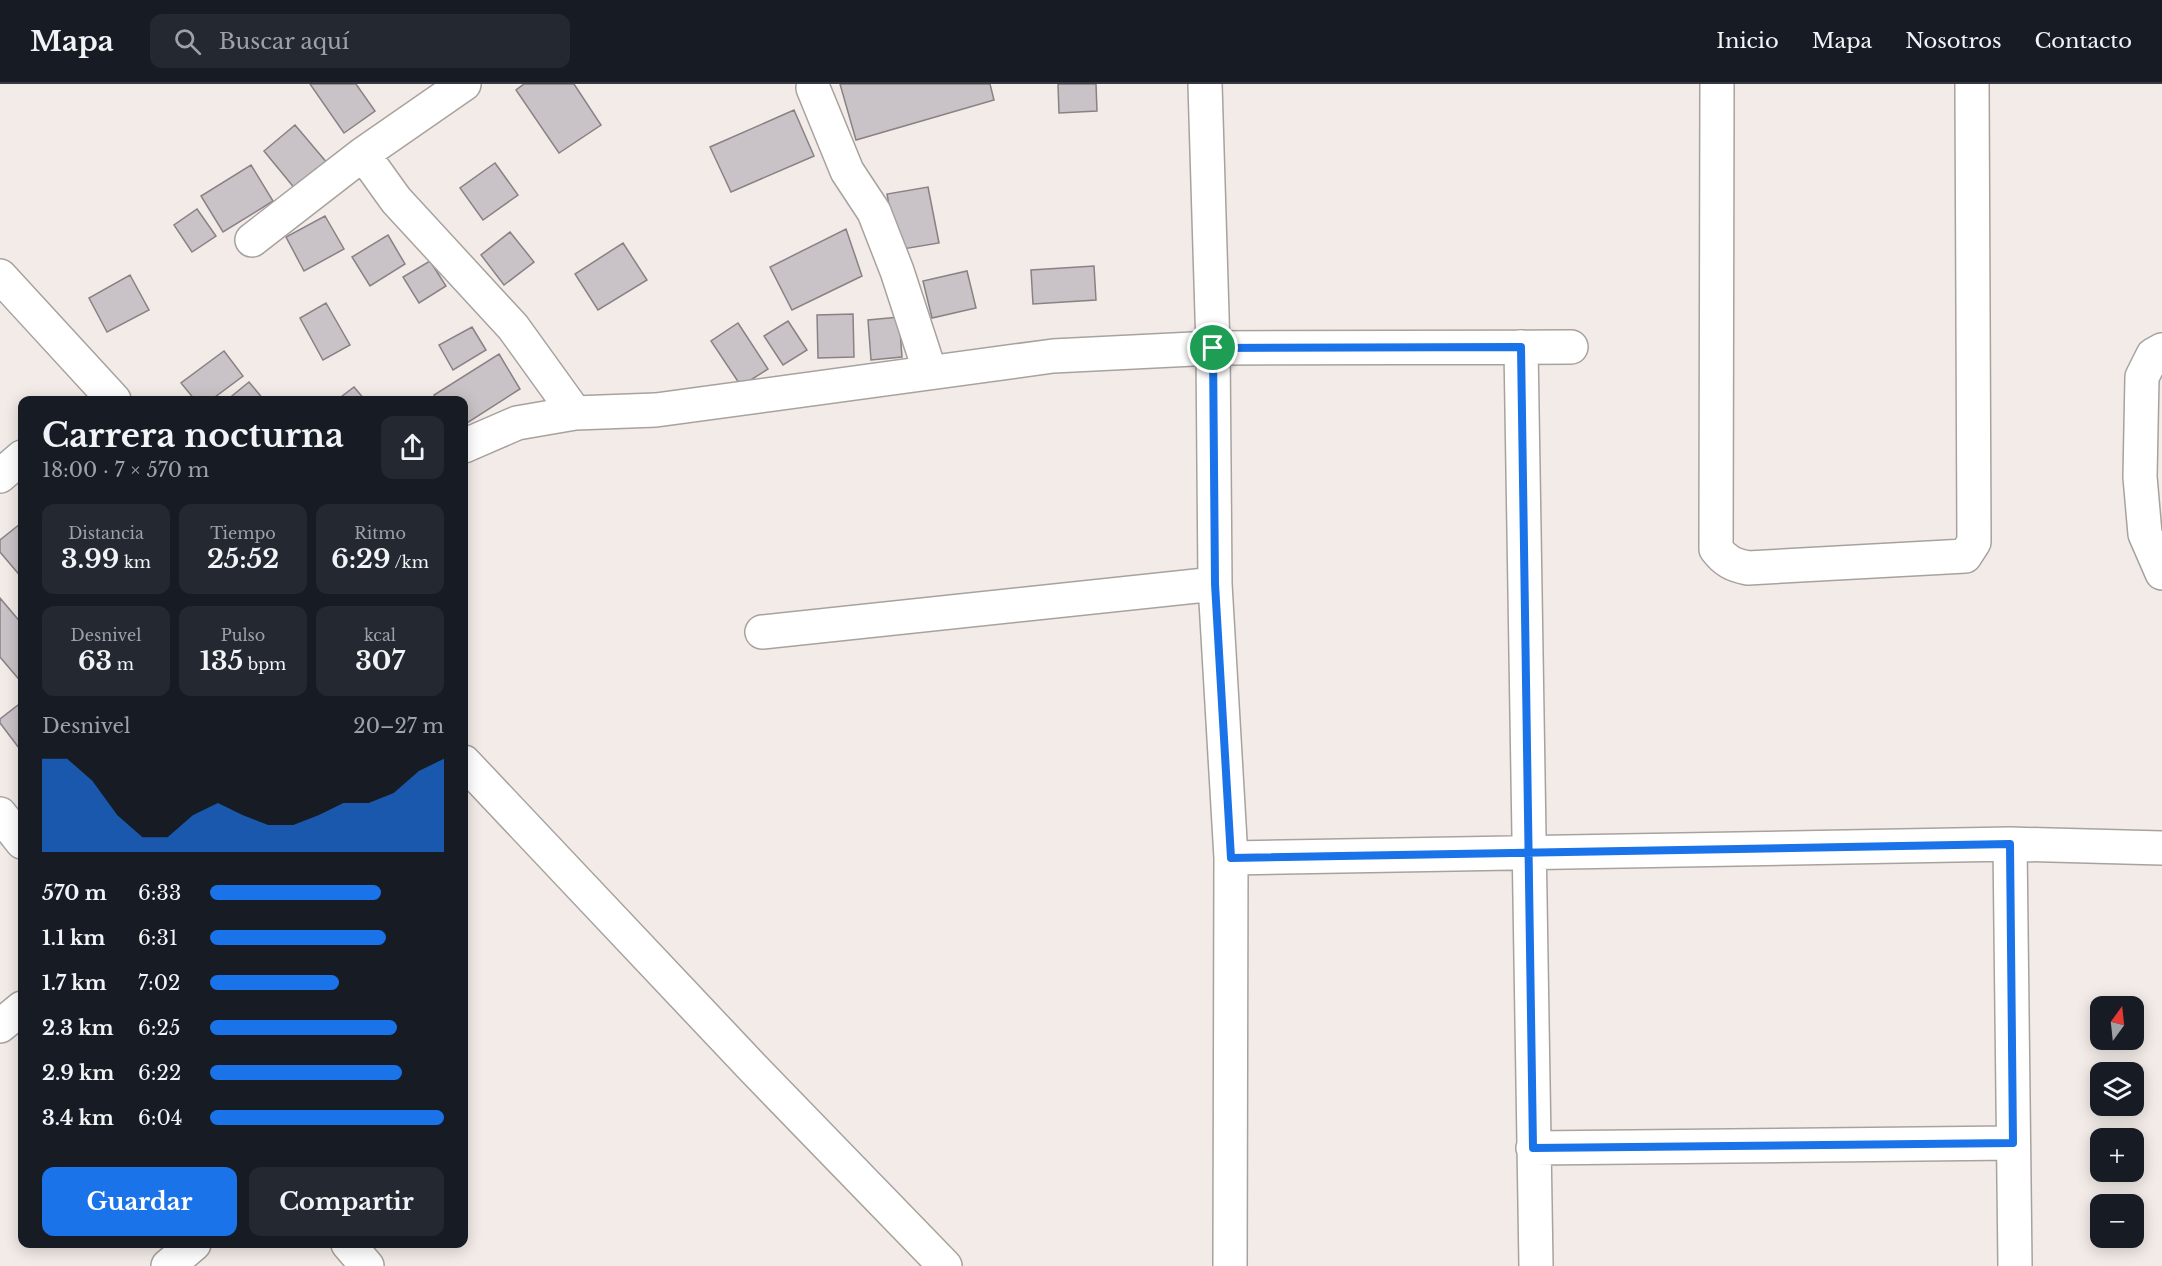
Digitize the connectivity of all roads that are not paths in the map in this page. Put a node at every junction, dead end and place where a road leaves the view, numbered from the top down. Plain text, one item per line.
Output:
1 (465, 84) edge
2 (1205, 84) edge
3 (1717, 84) edge
4 (1972, 84) edge
5 (813, 88) dead end
6 (363, 154) junction
7 (252, 240) dead end
8 (0, 276) edge
9 (1521, 347) junction
10 (1571, 347) dead end
11 (1213, 348) junction
12 (2162, 350) edge
13 (930, 372) junction
14 (101, 396) edge
15 (575, 413) junction
16 (468, 445) edge
17 (18, 460) edge
18 (0, 476) edge
19 (2162, 573) edge
20 (1215, 584) junction
21 (762, 632) dead end
22 (468, 766) edge
23 (0, 814) edge
24 (18, 837) edge
25 (2010, 844) junction
26 (2162, 848) edge
27 (1528, 854) junction
28 (1231, 858) junction
29 (18, 1011) edge
30 (0, 1026) edge
31 (2013, 1143) junction
32 (1533, 1148) junction
33 (189, 1248) edge
34 (351, 1248) edge
35 (168, 1266) edge
36 (367, 1266) edge
37 (945, 1266) edge
38 (1230, 1266) edge
39 (1536, 1266) edge
40 (2014, 1266) edge

1 - 6 street
2 - 11 street
3 - 4 street
5 - 13 street
6 - 7 street
6 - 15 street
8 - 14 street
9 - 10 street
9 - 11 street
9 - 27 street
11 - 13 street
11 - 20 street
12 - 19 street
13 - 15 street
15 - 16 street
17 - 18 street
20 - 21 street
20 - 28 street
22 - 37 street
23 - 24 street
25 - 26 street
25 - 27 street
25 - 31 street
27 - 28 street
27 - 32 street
28 - 38 street
29 - 30 street
31 - 32 street
31 - 40 street
32 - 39 street
33 - 35 street
34 - 36 street

